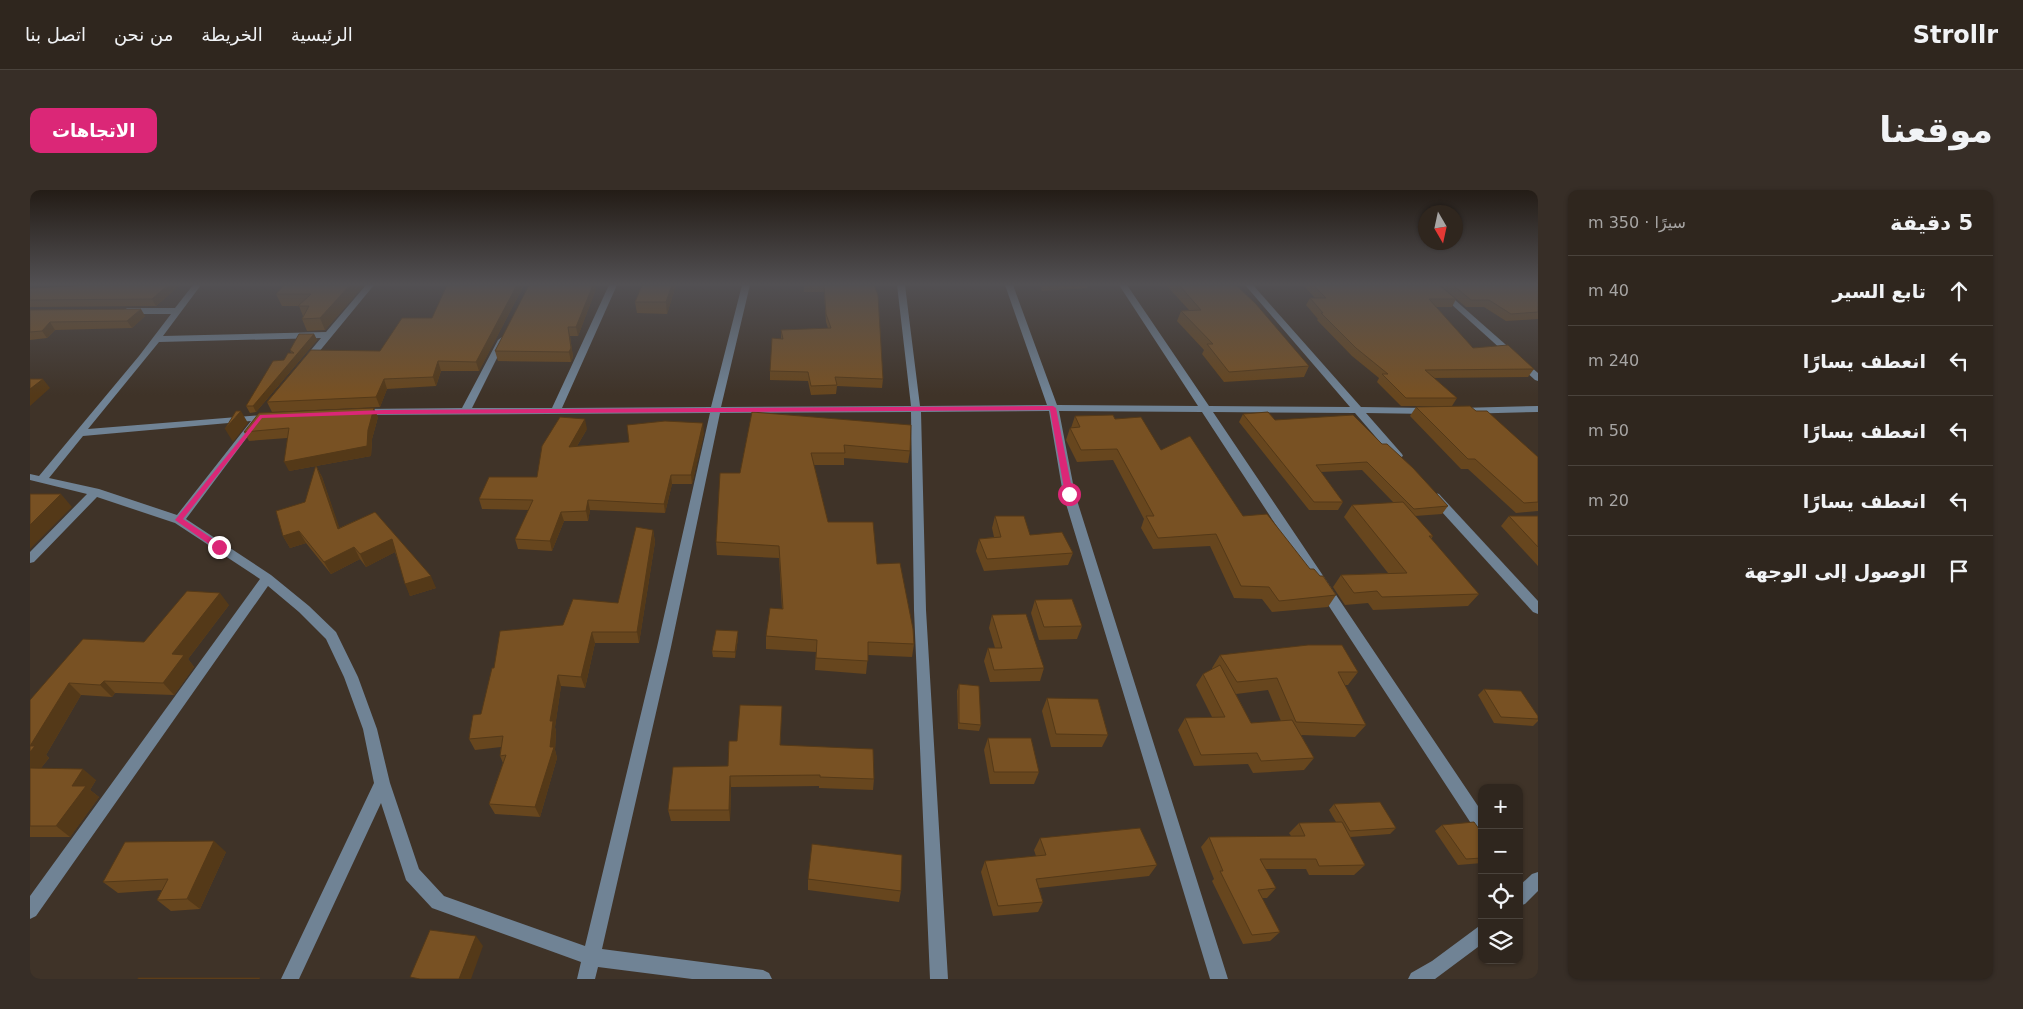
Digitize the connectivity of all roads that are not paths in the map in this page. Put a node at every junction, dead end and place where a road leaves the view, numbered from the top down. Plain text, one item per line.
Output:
1 (171, 322) edge
2 (340, 322) edge
3 (596, 322) edge
4 (737, 322) edge
5 (905, 322) edge
6 (1022, 322) edge
7 (1147, 322) edge
8 (1281, 322) edge
9 (1475, 322) edge
10 (508, 328) edge
11 (329, 335) junction
12 (158, 339) junction
13 (298, 372) edge
14 (1538, 378) edge
15 (273, 402) edge
16 (1053, 408) junction
17 (1538, 409) edge
18 (916, 410) junction
19 (466, 411) junction
20 (556, 411) junction
21 (715, 411) junction
22 (1205, 411) junction
23 (1479, 411) junction
24 (346, 412) edge
25 (1358, 412) junction
26 (280, 415) edge
27 (260, 416) junction
28 (1494, 424) edge
29 (83, 433) junction
30 (1404, 463) edge
31 (36, 478) edge
32 (1424, 485) edge
33 (95, 492) junction
34 (179, 520) junction
35 (30, 559) edge
36 (267, 578) junction
37 (1538, 609) edge
38 (382, 783) junction
39 (1478, 820) edge
40 (1538, 880) edge
41 (1523, 890) edge
42 (30, 910) edge
43 (1478, 936) edge
44 (591, 957) junction
45 (290, 979) edge
46 (586, 979) edge
47 (763, 979) edge
48 (939, 979) edge
49 (1219, 979) edge
50 (1417, 979) edge

1 - 12 street
2 - 11 street
3 - 20 street
4 - 21 street
5 - 18 street
6 - 16 street
7 - 22 street
8 - 25 street
9 - 14 street
10 - 19 street
11 - 12 street
11 - 13 street
12 - 29 street
15 - 27 street
16 - 18 street
16 - 22 street
16 - 49 street
17 - 23 street
18 - 21 street
18 - 48 street
19 - 20 street
19 - 24 street
20 - 21 street
21 - 44 street
22 - 25 street
22 - 39 street
23 - 25 street
23 - 28 street
25 - 30 street
26 - 27 street
27 - 29 street
27 - 34 street
29 - 31 street
31 - 33 street
32 - 37 street
33 - 34 street
33 - 35 street
34 - 36 street
36 - 38 street
36 - 42 street
38 - 44 street
38 - 45 street
40 - 41 street
43 - 50 street
44 - 46 street
44 - 47 street

